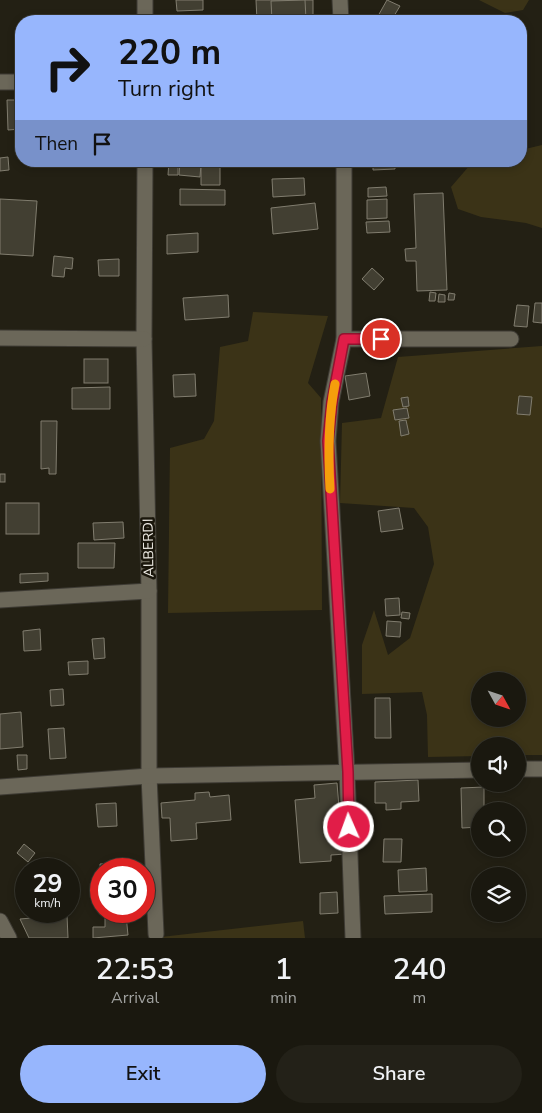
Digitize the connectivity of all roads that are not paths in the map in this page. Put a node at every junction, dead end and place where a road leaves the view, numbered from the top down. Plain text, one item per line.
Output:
1 (145, 0) edge
2 (340, 0) edge
3 (145, 15) edge
4 (341, 15) edge
5 (0, 82) edge
6 (15, 82) edge
7 (145, 167) edge
8 (344, 167) edge
9 (0, 338) edge
10 (144, 339) junction
11 (344, 339) junction
12 (511, 339) dead end
13 (149, 591) junction
14 (0, 600) edge
15 (526, 769) edge
16 (542, 769) edge
17 (471, 770) edge
18 (348, 772) junction
19 (149, 776) junction
20 (0, 787) edge
21 (0, 921) edge
22 (156, 934) dead end
23 (9, 938) edge
24 (352, 938) edge

1 - 3 street
2 - 4 street
5 - 6 street
7 - 10 street, ALBERDI
8 - 11 street
9 - 10 street
10 - 13 street, ALBERDI
11 - 12 street
11 - 18 street
13 - 14 street
13 - 19 street, ALBERDI
15 - 16 street
17 - 18 street
18 - 19 street
18 - 24 street
19 - 20 street
19 - 22 street, ALBERDI
21 - 23 street

